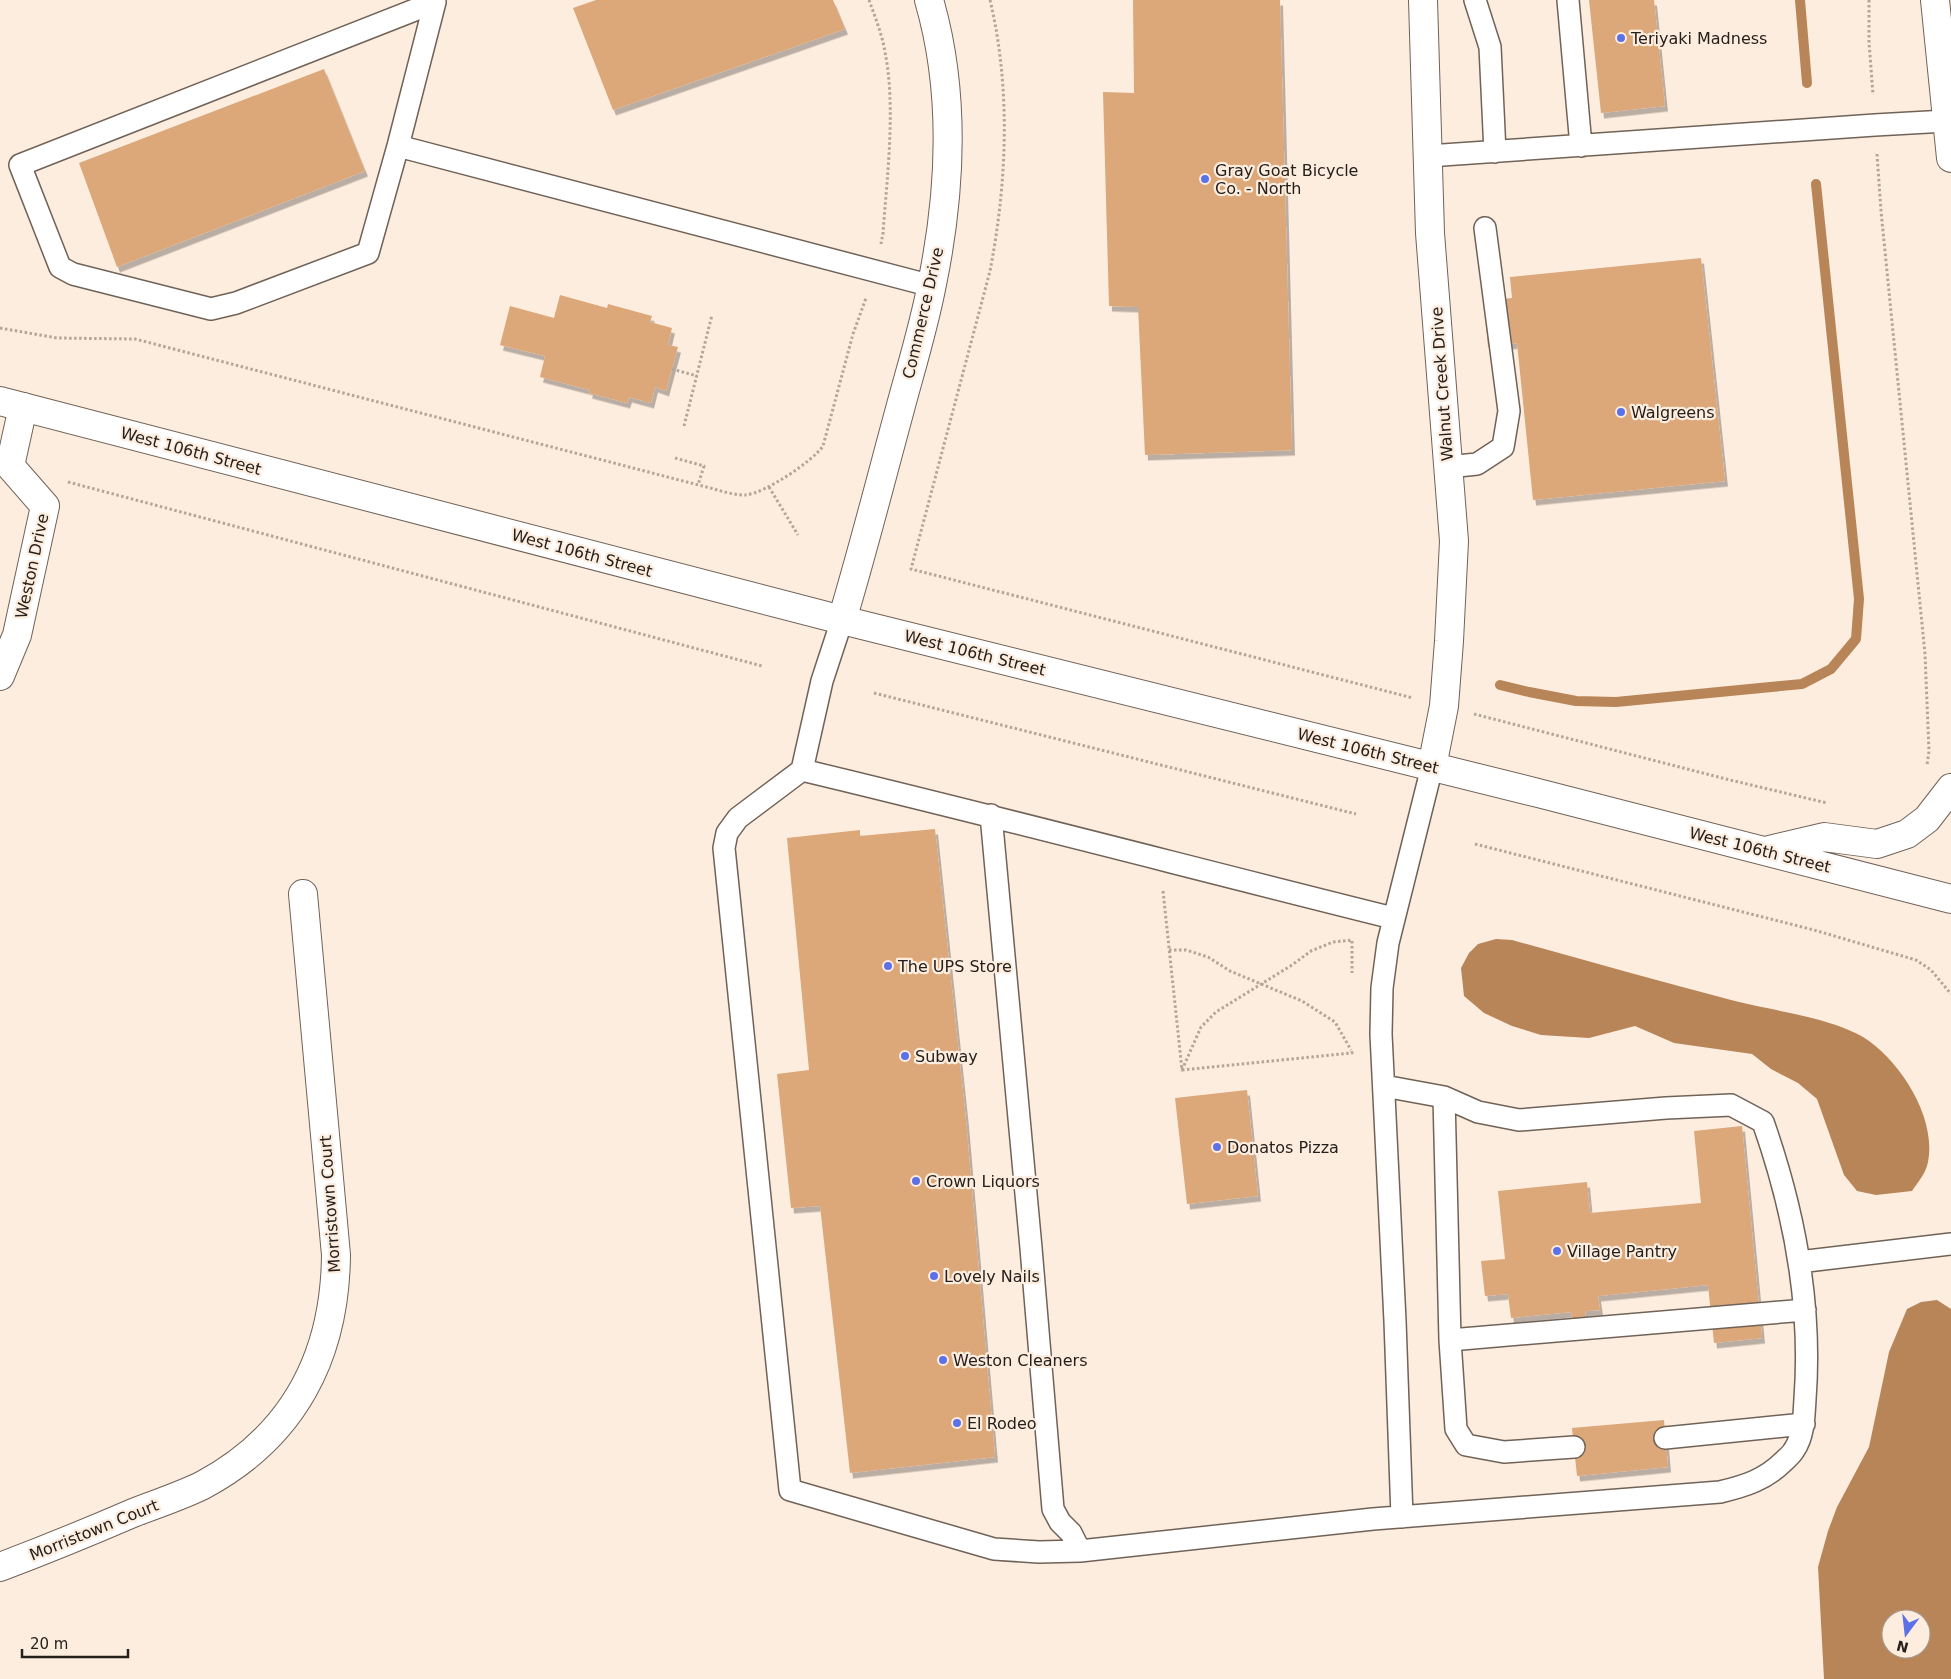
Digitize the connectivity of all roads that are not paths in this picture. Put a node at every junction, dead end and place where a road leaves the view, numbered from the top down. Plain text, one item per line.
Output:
1 (929, 0) edge
2 (1424, 0) edge
3 (1475, 0) edge
4 (1568, 0) edge
5 (1935, 0) edge
6 (437, 1) edge
7 (1946, 121) junction
8 (398, 146) junction
9 (1581, 146) junction
10 (1495, 152) junction
11 (1428, 156) junction
12 (1951, 158) edge
13 (1485, 228) dead end
14 (932, 286) junction
15 (12, 404) edge
16 (1448, 467) junction
17 (5, 469) edge
18 (842, 620) junction
19 (0, 676) edge
20 (1432, 767) junction
21 (802, 770) junction
22 (1951, 788) edge
23 (991, 815) junction
24 (1764, 851) junction
25 (303, 894) dead end
26 (1951, 899) edge
27 (1393, 918) junction
28 (1384, 1086) junction
29 (1444, 1097) junction
30 (1951, 1244) edge
31 (1799, 1262) junction
32 (1805, 1310) junction
33 (1450, 1340) junction
34 (1804, 1424) junction
35 (1665, 1438) dead end
36 (1574, 1447) dead end
37 (1402, 1516) junction
38 (1080, 1551) junction
39 (0, 1567) edge

1 - 14 street, Commerce Drive
2 - 11 street, Walnut Creek Drive
3 - 10 lane
4 - 9 lane
5 - 7 street
6 - 8 lane
6 - 8 lane
7 - 9 lane
7 - 12 street
8 - 14 lane
9 - 10 lane
10 - 11 lane
11 - 16 street, Walnut Creek Drive
13 - 16 lane
14 - 18 street, Commerce Drive
15 - 17 street, Weston Drive
15 - 18 street, West 106th Street
16 - 20 street, Walnut Creek Drive
17 - 19 street, Weston Drive
18 - 20 street, West 106th Street
18 - 21 lane
20 - 24 street, West 106th Street
20 - 27 lane
21 - 23 lane
21 - 38 lane
22 - 24 street
23 - 27 lane
23 - 38 lane
24 - 26 street, West 106th Street
25 - 39 street, Morristown Court
27 - 28 lane
28 - 29 lane
28 - 37 lane
29 - 31 lane
29 - 33 lane
30 - 31 lane
31 - 32 lane
32 - 33 lane
32 - 34 lane
33 - 36 lane
34 - 35 lane
34 - 37 lane
37 - 38 lane

